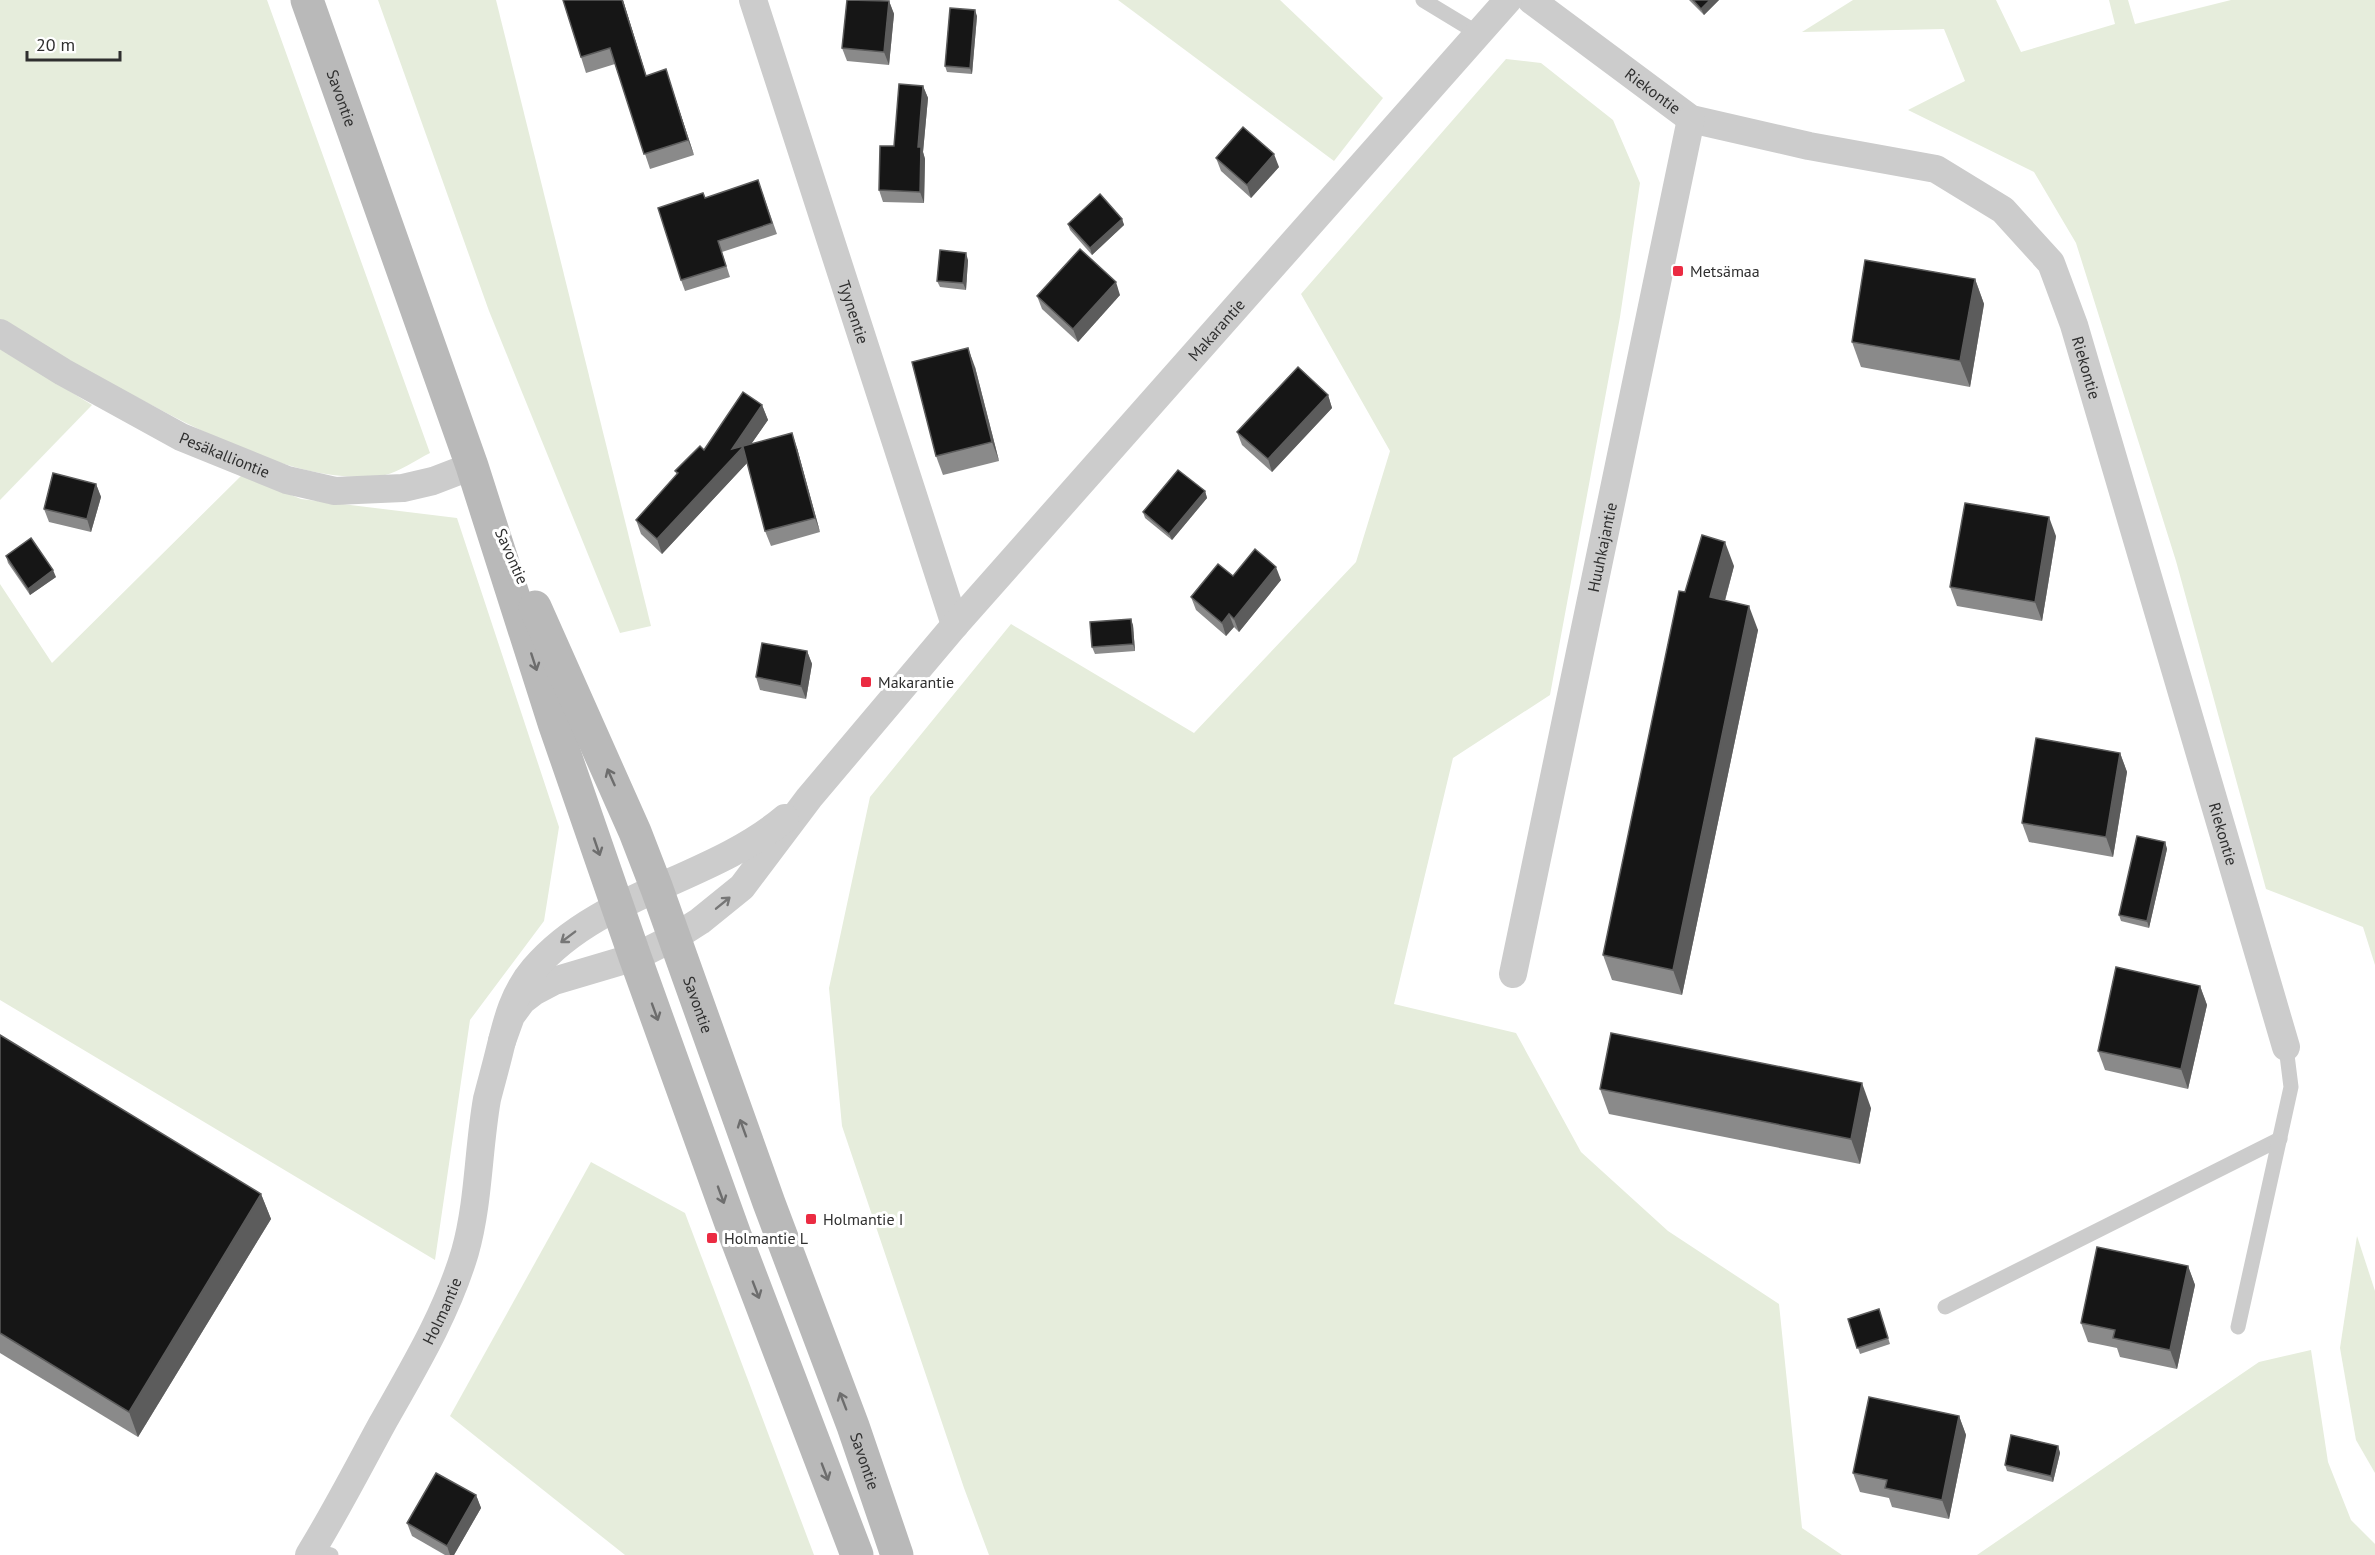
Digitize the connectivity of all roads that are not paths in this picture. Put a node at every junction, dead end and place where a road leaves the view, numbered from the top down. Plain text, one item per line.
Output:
1 (307, 0) edge
2 (753, 0) edge
3 (1422, 0) edge
4 (1508, 0) edge
5 (1531, 0) edge
6 (1479, 34) junction
7 (1690, 119) junction
8 (0, 333) edge
9 (472, 466) junction
10 (955, 625) junction
11 (809, 798) junction
12 (657, 889) junction
13 (618, 907) junction
14 (675, 937) junction
15 (635, 957) junction
16 (1513, 974) dead end
17 (502, 1041) junction
18 (2286, 1047) joint
19 (2280, 1139) junction
20 (1946, 1307) dead end
21 (2238, 1327) dead end
22 (317, 1553) edge
23 (857, 1555) edge
24 (897, 1555) edge

1 - 9 main road, Savontie
2 - 10 street, Tyynentie
3 - 6 lane
4 - 6 street, Makarantie
5 - 7 street, Riekontie
6 - 10 street, Makarantie
7 - 16 street, Huuhkajantie
7 - 18 street, Riekontie
8 - 9 street, Pesäkalliontie
12 -> 9 main road, Savontie
9 -> 13 main road, Savontie
10 - 11 street, Makarantie
11 - 12 street, Makarantie
14 -> 11 street, Makarantie
12 - 13 street, Holmantie
12 - 14 main road, Savontie
13 - 15 main road, Savontie
13 -> 17 street, Holmantie
14 - 15 street, Makarantie
24 -> 14 main road, Savontie
15 - 17 street, Holmantie
15 -> 23 main road, Savontie
17 - 22 street, Holmantie
18 - 19 lane
19 - 20 lane
19 - 21 lane

